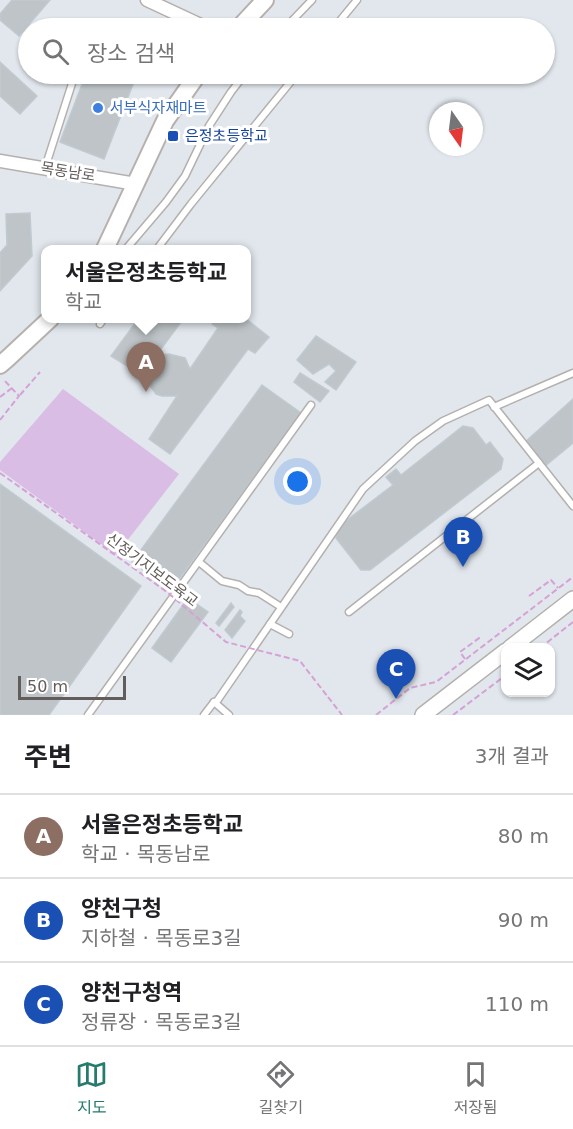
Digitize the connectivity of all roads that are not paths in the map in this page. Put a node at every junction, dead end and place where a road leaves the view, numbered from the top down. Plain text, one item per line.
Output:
1 (147, 0) edge
2 (265, 0) edge
3 (312, 0) edge
4 (357, 0) edge
5 (186, 18) edge
6 (248, 18) edge
7 (295, 18) edge
8 (342, 18) edge
9 (72, 84) edge
10 (191, 84) edge
11 (237, 84) edge
12 (289, 84) edge
13 (0, 161) edge
14 (45, 169) junction
15 (136, 184) junction
16 (107, 245) edge
17 (129, 245) edge
18 (159, 245) edge
19 (46, 323) edge
20 (0, 364) edge
21 (573, 373) edge
22 (311, 405) dead end
23 (494, 406) junction
24 (539, 463) junction
25 (573, 506) edge
26 (199, 562) junction
27 (573, 599) edge
28 (281, 607) junction
29 (349, 612) dead end
30 (270, 624) junction
31 (289, 633) dead end
32 (516, 643) edge
33 (501, 655) edge
34 (214, 702) junction
35 (88, 715) edge
36 (204, 715) edge
37 (229, 715) edge
38 (423, 715) edge

1 - 5 street
2 - 6 main road
3 - 7 lane
4 - 8 lane
9 - 14 lane
10 - 15 main road
11 - 17 lane
12 - 18 lane
13 - 14 street, 목동남로
14 - 15 street, 목동남로
15 - 16 main road
19 - 20 main road
21 - 23 lane
22 - 26 lane
23 - 24 lane
23 - 28 lane
24 - 25 lane
24 - 29 lane
26 - 28 lane
26 - 35 lane
27 - 32 street
28 - 30 lane
30 - 31 lane
30 - 34 lane
33 - 38 street
34 - 36 lane
34 - 37 lane

